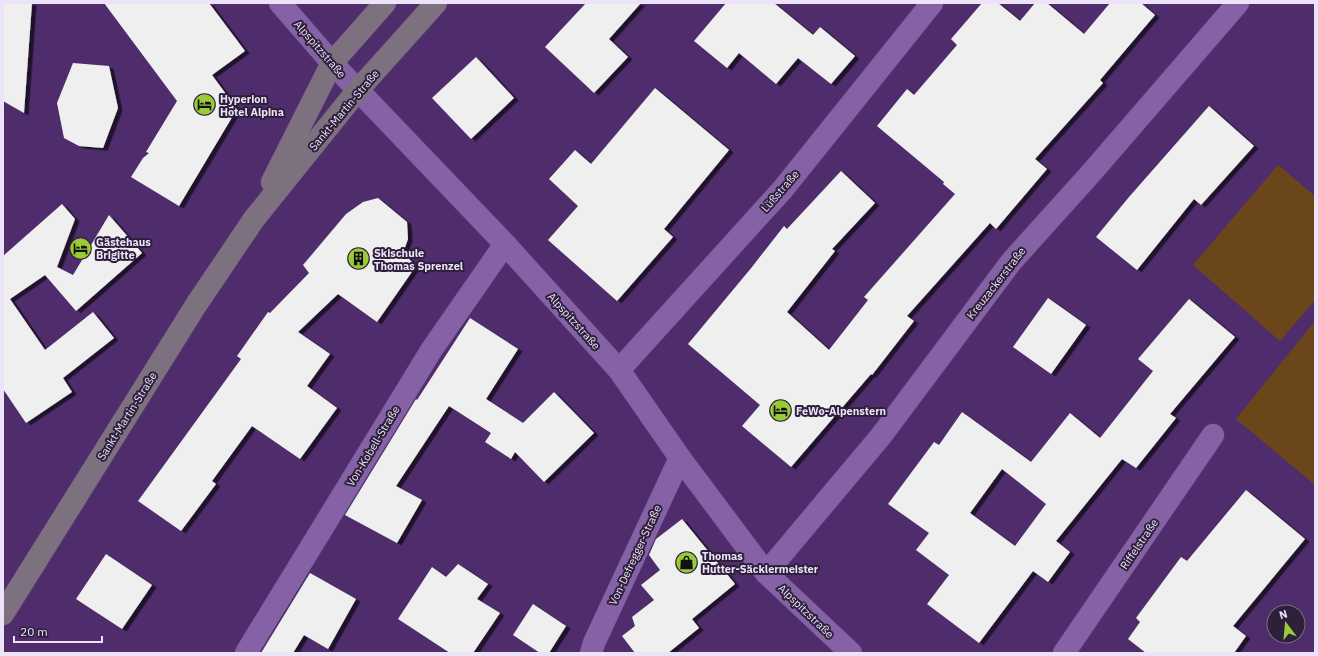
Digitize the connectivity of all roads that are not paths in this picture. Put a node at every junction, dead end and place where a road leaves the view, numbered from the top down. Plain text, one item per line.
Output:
1 (280, 3) edge
2 (385, 3) edge
3 (436, 3) edge
4 (932, 3) edge
5 (1238, 3) edge
6 (332, 63) junction
7 (357, 91) junction
8 (254, 219) junction
9 (505, 244) junction
10 (619, 370) junction
11 (1213, 435) dead end
12 (680, 458) junction
13 (766, 572) junction
14 (3, 614) edge
15 (246, 653) edge
16 (591, 653) edge
17 (851, 653) edge
18 (1064, 653) edge

1 - 6 street, Alpspitzstraße
2 - 6 main road, Sankt-Martin-Straße
3 - 7 main road, Sankt-Martin-Straße
4 - 10 street, Lüßstraße
5 - 13 street, Kreuzackerstraße
6 - 7 street, Alpspitzstraße
6 - 8 main road, Sankt-Martin-Straße
7 - 8 main road, Sankt-Martin-Straße
7 - 9 street, Alpspitzstraße
8 - 14 main road, Sankt-Martin-Straße
9 - 10 street, Alpspitzstraße
9 - 15 street, Von-Kobell-Straße
10 - 12 street, Alpspitzstraße
11 - 18 street, Riffelstraße
12 - 13 street, Alpspitzstraße
12 - 16 street, Von-Defregger-Straße
13 - 17 street, Alpspitzstraße

